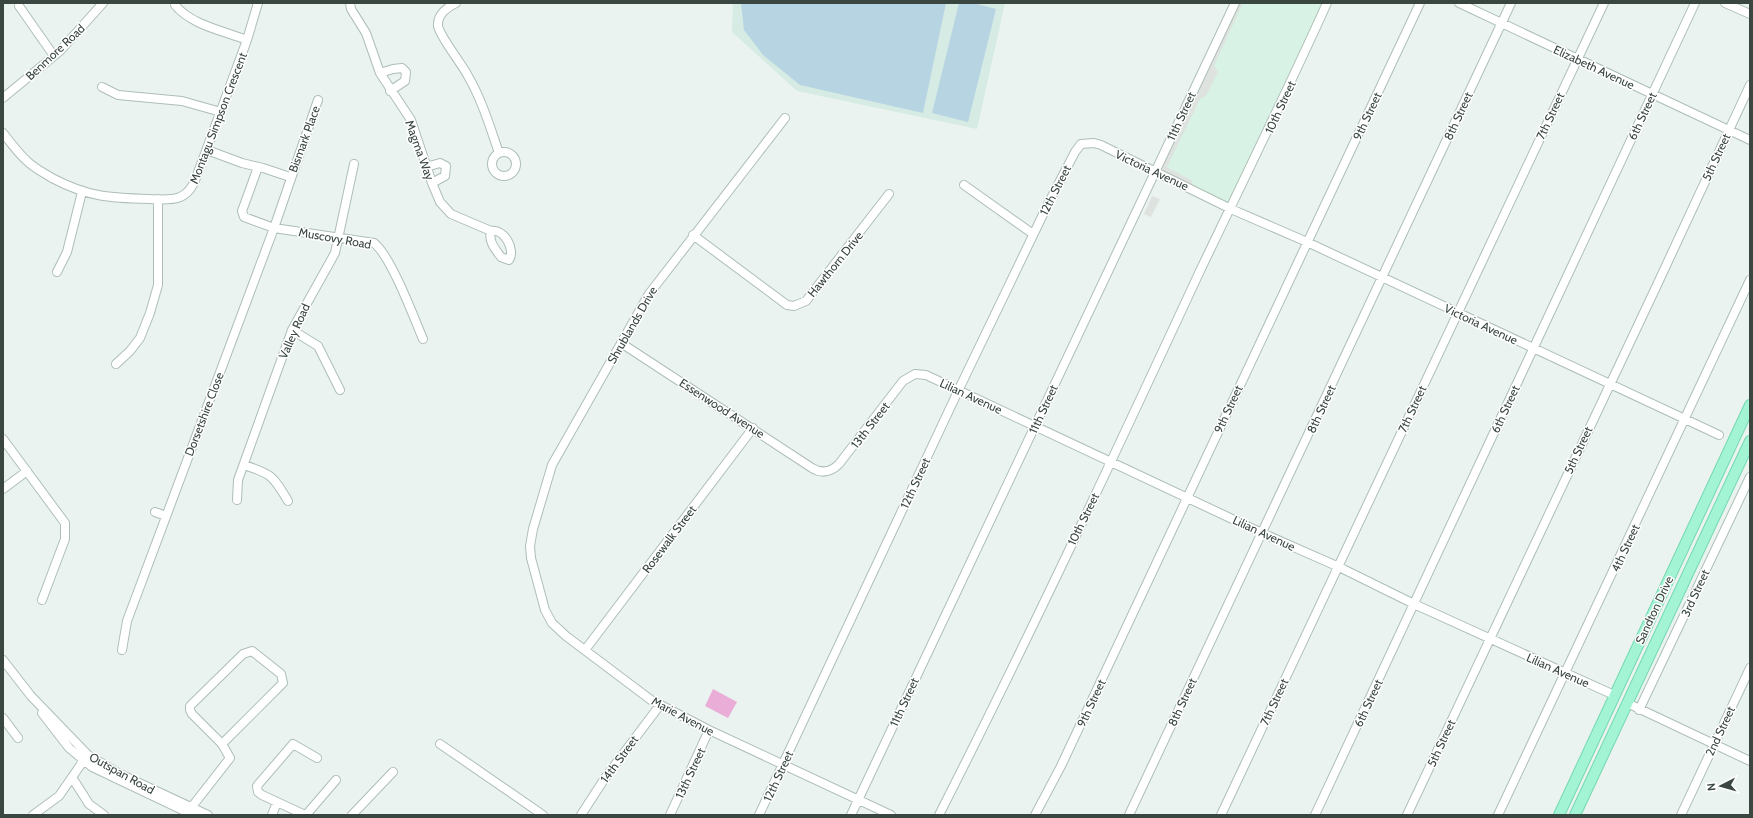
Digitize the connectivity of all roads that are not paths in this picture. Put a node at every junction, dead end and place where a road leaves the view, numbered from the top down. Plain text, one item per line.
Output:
1 (103, 3) edge
2 (258, 3) edge
3 (350, 3) edge
4 (456, 3) edge
5 (1235, 3) edge
6 (1327, 3) edge
7 (1420, 3) edge
8 (1459, 3) edge
9 (1511, 3) edge
10 (1604, 3) edge
11 (1695, 3) edge
12 (1725, 3) edge
13 (175, 5) dead end
14 (19, 6) dead end
15 (1750, 14) edge
16 (1501, 23) junction
17 (247, 40) junction
18 (54, 56) junction
19 (1577, 59) junction
20 (380, 73) junction
21 (1750, 85) edge
22 (102, 87) dead end
23 (390, 91) junction
24 (1653, 94) junction
25 (3, 98) edge
26 (318, 100) dead end
27 (221, 112) junction
28 (785, 118) dead end
29 (1729, 130) junction
30 (3, 134) edge
31 (1750, 140) edge
32 (207, 150) junction
33 (1075, 152) joint
34 (499, 153) dead end
35 (354, 164) dead end
36 (258, 167) junction
37 (426, 167) junction
38 (1155, 173) junction
39 (290, 178) junction
40 (432, 183) junction
41 (964, 185) dead end
42 (82, 192) junction
43 (889, 194) dead end
44 (158, 199) junction
45 (1231, 209) junction
46 (274, 228) junction
47 (491, 231) dead end
48 (1033, 234) junction
49 (693, 235) junction
50 (339, 238) junction
51 (1308, 242) junction
52 (57, 272) dead end
53 (1382, 278) junction
54 (1750, 280) edge
55 (1457, 313) junction
56 (292, 330) junction
57 (423, 339) dead end
58 (621, 343) junction
59 (1533, 348) junction
60 (116, 364) dead end
61 (914, 374) joint
62 (1610, 384) junction
63 (959, 389) junction
64 (340, 390) dead end
65 (1750, 405) edge
66 (1685, 420) junction
67 (1035, 426) junction
68 (753, 428) junction
69 (1719, 435) dead end
70 (3, 439) edge
71 (1750, 441) edge
72 (1111, 462) junction
73 (244, 465) junction
74 (27, 471) junction
75 (822, 472) joint
76 (1750, 477) edge
77 (3, 489) edge
78 (1188, 496) junction
79 (237, 500) dead end
80 (288, 501) dead end
81 (155, 512) dead end
82 (166, 516) junction
83 (1262, 533) junction
84 (531, 558) joint
85 (1339, 567) junction
86 (42, 600) dead end
87 (1414, 604) junction
88 (1489, 638) junction
89 (122, 650) dead end
90 (585, 650) junction
91 (3, 660) edge
92 (1750, 668) edge
93 (1565, 673) junction
94 (1614, 695) junction
95 (1627, 703) junction
96 (660, 705) junction
97 (1640, 710) junction
98 (3, 718) edge
99 (710, 730) junction
100 (18, 738) dead end
101 (222, 744) junction
102 (440, 744) dead end
103 (1714, 745) junction
104 (85, 758) junction
105 (317, 758) dead end
106 (1750, 761) edge
107 (783, 764) junction
108 (393, 772) dead end
109 (73, 779) junction
110 (336, 780) dead end
111 (858, 800) junction
112 (276, 802) junction
113 (190, 812) edge
114 (33, 815) edge
115 (104, 815) edge
116 (208, 815) edge
117 (272, 815) edge
118 (306, 815) edge
119 (352, 815) edge
120 (543, 815) edge
121 (582, 815) edge
122 (670, 815) edge
123 (759, 815) edge
124 (851, 815) edge
125 (891, 815) edge
126 (939, 815) edge
127 (1035, 815) edge
128 (1129, 815) edge
129 (1221, 815) edge
130 (1315, 815) edge
131 (1407, 815) edge
132 (1498, 815) edge
133 (1558, 815) edge
134 (1574, 815) edge
135 (1681, 815) edge

1 - 18 street, Benmore Road
2 - 17 street, Montagu Simpson Crescent
3 - 20 street, Magma Way
4 - 34 street
5 - 38 street, 11th Street
6 - 45 street, 10th Street
7 - 51 street, 9th Street
8 - 16 street, Elizabeth Avenue
9 - 16 street, 8th Street
10 - 19 street, 7th Street
11 - 24 street, 6th Street
12 - 15 street
13 - 17 street
14 - 18 street
16 - 19 street, Elizabeth Avenue
16 - 53 street, 8th Street
17 - 27 street, Montagu Simpson Crescent
18 - 25 street, Benmore Road
19 - 24 street, Elizabeth Avenue
19 - 55 street, 7th Street
20 - 23 street, Magma Way
20 - 23 street
21 - 29 street, 5th Street
22 - 27 street
23 - 37 street, Magma Way
24 - 29 street, Elizabeth Avenue
24 - 59 street, 6th Street
26 - 39 street, Bismark Place
27 - 32 street, Montagu Simpson Crescent
28 - 49 street, Shrublands Drive
29 - 31 street, Elizabeth Avenue
29 - 62 street, 5th Street
30 - 42 street, Montagu Simpson Crescent
32 - 36 street
32 - 44 street, Montagu Simpson Crescent
33 - 38 street, Victoria Avenue
33 - 48 street, 12th Street
35 - 50 street, Valley Road
36 - 39 street
36 - 46 street, Muscovy Road
37 - 40 street, Magma Way
37 - 40 street
38 - 45 street, Victoria Avenue
38 - 67 street, 11th Street
39 - 46 street, Dorsetshire Close
40 - 47 street, Magma Way
41 - 48 street
42 - 44 street, Montagu Simpson Crescent
42 - 52 street
43 - 49 street, Hawthorn Drive
44 - 60 street
45 - 51 street, Victoria Avenue
45 - 72 street, 10th Street
46 - 50 street, Muscovy Road
46 - 82 street, Dorsetshire Close
48 - 63 street, 12th Street
49 - 58 street, Shrublands Drive
50 - 56 street, Valley Road
50 - 57 street, Muscovy Road
51 - 53 street, Victoria Avenue
51 - 78 street, 9th Street
53 - 55 street, Victoria Avenue
53 - 83 street, 8th Street
54 - 66 street, 4th Street
55 - 59 street, Victoria Avenue
55 - 85 street, 7th Street
56 - 64 street
56 - 73 street, Valley Road
58 - 68 street, Essenwood Avenue
58 - 84 street, Shrublands Drive
59 - 62 street, Victoria Avenue
59 - 87 street, 6th Street
61 - 63 street, Lilian Avenue
61 - 75 street, 13th Street
62 - 66 street, Victoria Avenue
62 - 88 street, 5th Street
63 - 67 street, Lilian Avenue
63 - 107 street, 12th Street
65 - 94 main road, Sandton Drive
66 - 69 street, Victoria Avenue
66 - 93 street, 4th Street
67 - 72 street, Lilian Avenue
67 - 111 street, 11th Street
68 - 75 street, Essenwood Avenue
68 - 90 street, Rosewalk Street
70 - 74 street
71 - 95 main road, Sandton Drive
72 - 78 street, Lilian Avenue
72 - 126 street, 10th Street
73 - 79 street, Valley Road
73 - 80 street
74 - 77 street
74 - 86 street
76 - 97 street, 3rd Street
78 - 83 street, Lilian Avenue
78 - 127 street, 9th Street
81 - 82 street
82 - 89 street, Dorsetshire Close
83 - 85 street, Lilian Avenue
83 - 128 street, 8th Street
84 - 90 street, Marie Avenue
85 - 87 street, Lilian Avenue
85 - 129 street, 7th Street
87 - 88 street, Lilian Avenue
87 - 130 street, 6th Street
88 - 93 street, Lilian Avenue
88 - 131 street, 5th Street
90 - 96 street, Marie Avenue
91 - 104 street, Outspan Road
92 - 103 street, 2nd Street
93 - 94 street, Lilian Avenue
93 - 132 street, 4th Street
94 - 133 main road, Sandton Drive
95 - 97 street
95 - 134 main road, Sandton Drive
96 - 99 street, Marie Avenue
96 - 121 street, 14th Street
97 - 103 street
98 - 100 street
99 - 107 street, Marie Avenue
99 - 122 street, 13th Street
101 - 101 street
101 - 113 street
102 - 120 street
103 - 106 street
103 - 135 street, 2nd Street
104 - 109 street
104 - 113 street, Outspan Road
105 - 112 street
107 - 111 street, Marie Avenue
107 - 123 street, 12th Street
108 - 119 street
109 - 114 street
109 - 115 street
110 - 118 street
111 - 124 street, 11th Street
111 - 125 street, Marie Avenue
112 - 117 street
112 - 118 street
113 - 116 street, Outspan Road

